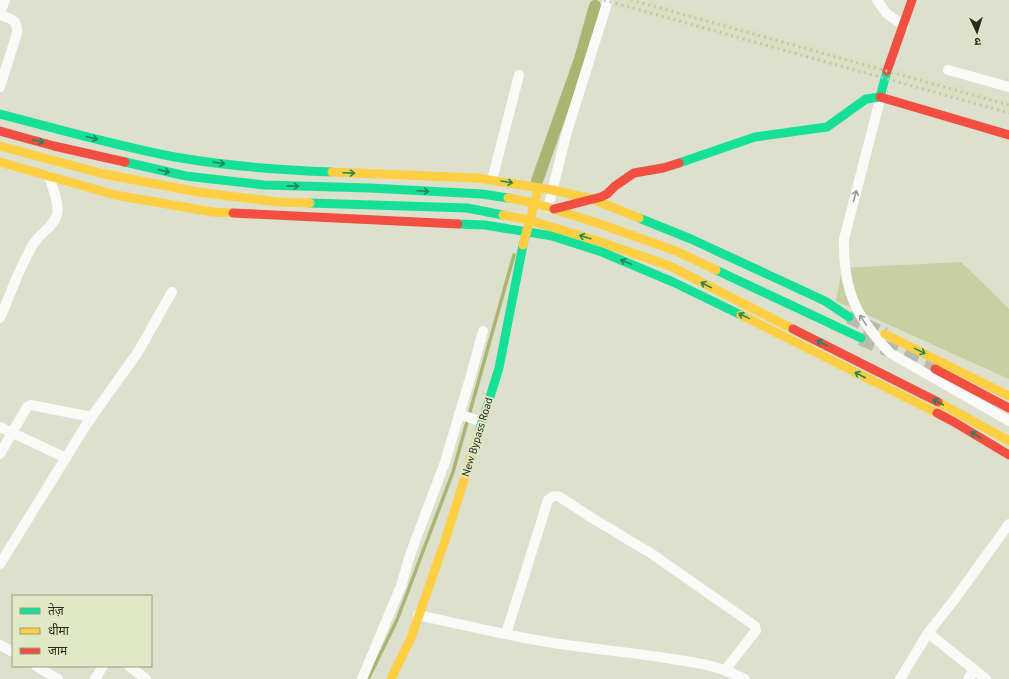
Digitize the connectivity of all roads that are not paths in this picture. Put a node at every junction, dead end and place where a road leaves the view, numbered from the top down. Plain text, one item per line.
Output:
1 (4, 0) edge
2 (608, 0) edge
3 (877, 0) edge
4 (908, 0) edge
5 (912, 0) edge
6 (0, 14) edge
7 (904, 26) junction
8 (948, 70) dead end
9 (519, 75) dead end
10 (0, 87) edge
11 (1009, 87) edge
12 (880, 97) junction
13 (0, 114) edge
14 (0, 131) edge
15 (1009, 134) edge
16 (0, 146) edge
17 (0, 162) edge
18 (49, 176) junction
19 (492, 180) junction
20 (539, 188) junction
21 (553, 190) junction
22 (592, 200) junction
23 (535, 203) junction
24 (551, 209) junction
25 (529, 220) junction
26 (526, 231) junction
27 (172, 292) dead end
28 (849, 317) tunnel mouth
29 (0, 318) edge
30 (483, 331) dead end
31 (885, 334) tunnel mouth
32 (861, 338) tunnel mouth
33 (935, 369) tunnel mouth
34 (1009, 396) edge
35 (1009, 408) edge
36 (460, 414) junction
37 (92, 417) junction
38 (1009, 421) edge
39 (482, 422) junction
40 (0, 427) edge
41 (12, 432) junction
42 (1009, 442) edge
43 (0, 454) edge
44 (1009, 455) edge
45 (66, 458) junction
46 (1009, 524) edge
47 (0, 564) edge
48 (418, 616) junction
49 (928, 633) junction
50 (506, 634) junction
51 (0, 645) edge
52 (12, 651) edge
53 (38, 667) edge
54 (102, 667) edge
55 (130, 667) edge
56 (725, 670) junction
57 (974, 670) junction
58 (58, 679) edge
59 (95, 679) edge
60 (146, 679) edge
61 (362, 679) edge
62 (391, 679) edge
63 (744, 679) edge
64 (900, 679) edge
65 (968, 679) edge
66 (986, 679) edge

1 - 6 street
2 - 21 street
3 - 7 street
38 -> 4 street
5 - 7 main road
6 - 10 street
7 - 12 main road
8 - 11 street
9 - 19 street
12 - 15 main road
12 - 22 main road
13 -> 19 main road
14 -> 23 main road
16 - 25 main road
17 - 18 main road
18 - 26 main road
18 - 29 street
19 -> 20 main road
20 - 21 main road
20 - 23 main road, New Bypass Road
21 - 22 main road
21 - 24 street
22 - 24 main road
22 - 28 main road
23 - 24 main road
23 - 25 main road, New Bypass Road
24 - 32 main road
25 - 26 main road, New Bypass Road
42 -> 25 main road
26 - 39 main road, New Bypass Road
44 -> 26 main road
27 - 37 street
30 - 36 street
31 -> 34 main road
33 - 35 main road
36 - 39 street
36 - 61 street
37 - 41 street
37 - 45 street
39 - 48 main road, New Bypass Road
40 - 41 street
41 - 43 street
41 - 45 street
45 - 47 street
46 - 49 street
48 - 50 street
48 - 62 main road, New Bypass Road
49 - 57 street
49 - 64 street
50 - 56 street
50 - 56 street
51 - 52 street
53 - 58 street
54 - 59 street
55 - 60 street
56 - 63 street
57 - 65 street
57 - 66 street

